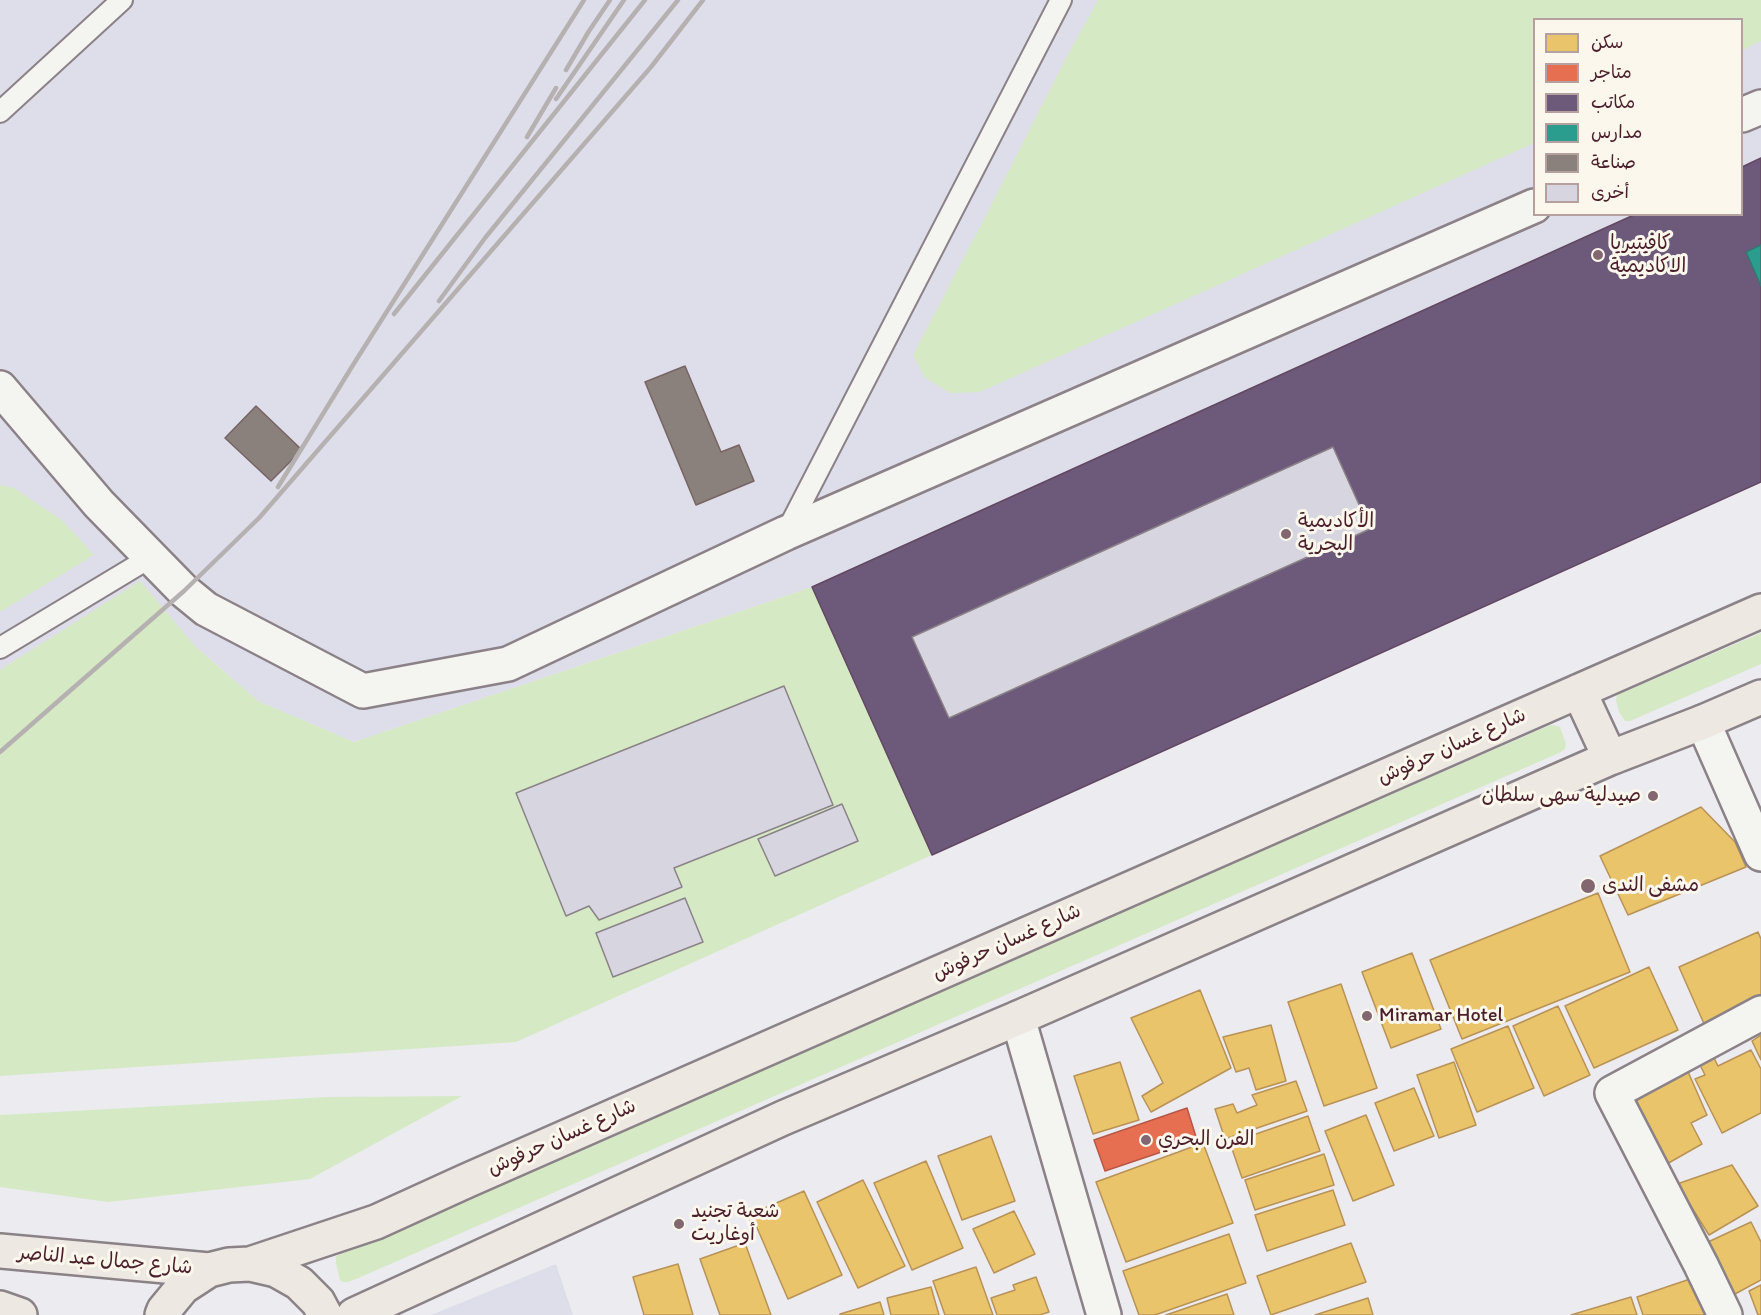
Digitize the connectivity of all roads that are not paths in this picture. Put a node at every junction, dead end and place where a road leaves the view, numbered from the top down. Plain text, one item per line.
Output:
1 (122, 0) edge
2 (1061, 0) edge
3 (1761, 107) edge
4 (0, 112) edge
5 (1743, 116) edge
6 (1533, 206) edge
7 (0, 388) edge
8 (786, 533) junction
9 (151, 557) junction
10 (1761, 611) edge
11 (0, 648) edge
12 (1579, 691) junction
13 (1761, 697) edge
14 (1703, 722) junction
15 (1610, 758) junction
16 (1761, 854) edge
17 (1761, 1013) edge
18 (1018, 1018) junction
19 (0, 1251) edge
20 (250, 1264) junction
21 (209, 1270) junction
22 (0, 1308) edge
23 (20, 1315) edge
24 (162, 1315) edge
25 (325, 1315) edge
26 (354, 1315) edge
27 (1104, 1315) edge
28 (1725, 1315) edge

1 - 4 lane
2 - 8 lane
3 - 5 street
6 - 8 street
7 - 9 street
8 - 9 street
9 - 11 lane
10 - 12 main road, شارع غسان حرفوش
12 - 15 main road
12 - 20 main road, شارع غسان حرفوش
13 - 14 main road
14 - 15 main road
14 - 16 street
15 - 18 main road
17 - 28 street
18 - 26 main road
18 - 27 street
19 - 21 main road, شارع جمال عبد الناصر
20 - 21 main road
20 - 25 main road
21 - 24 main road
22 - 23 main road

